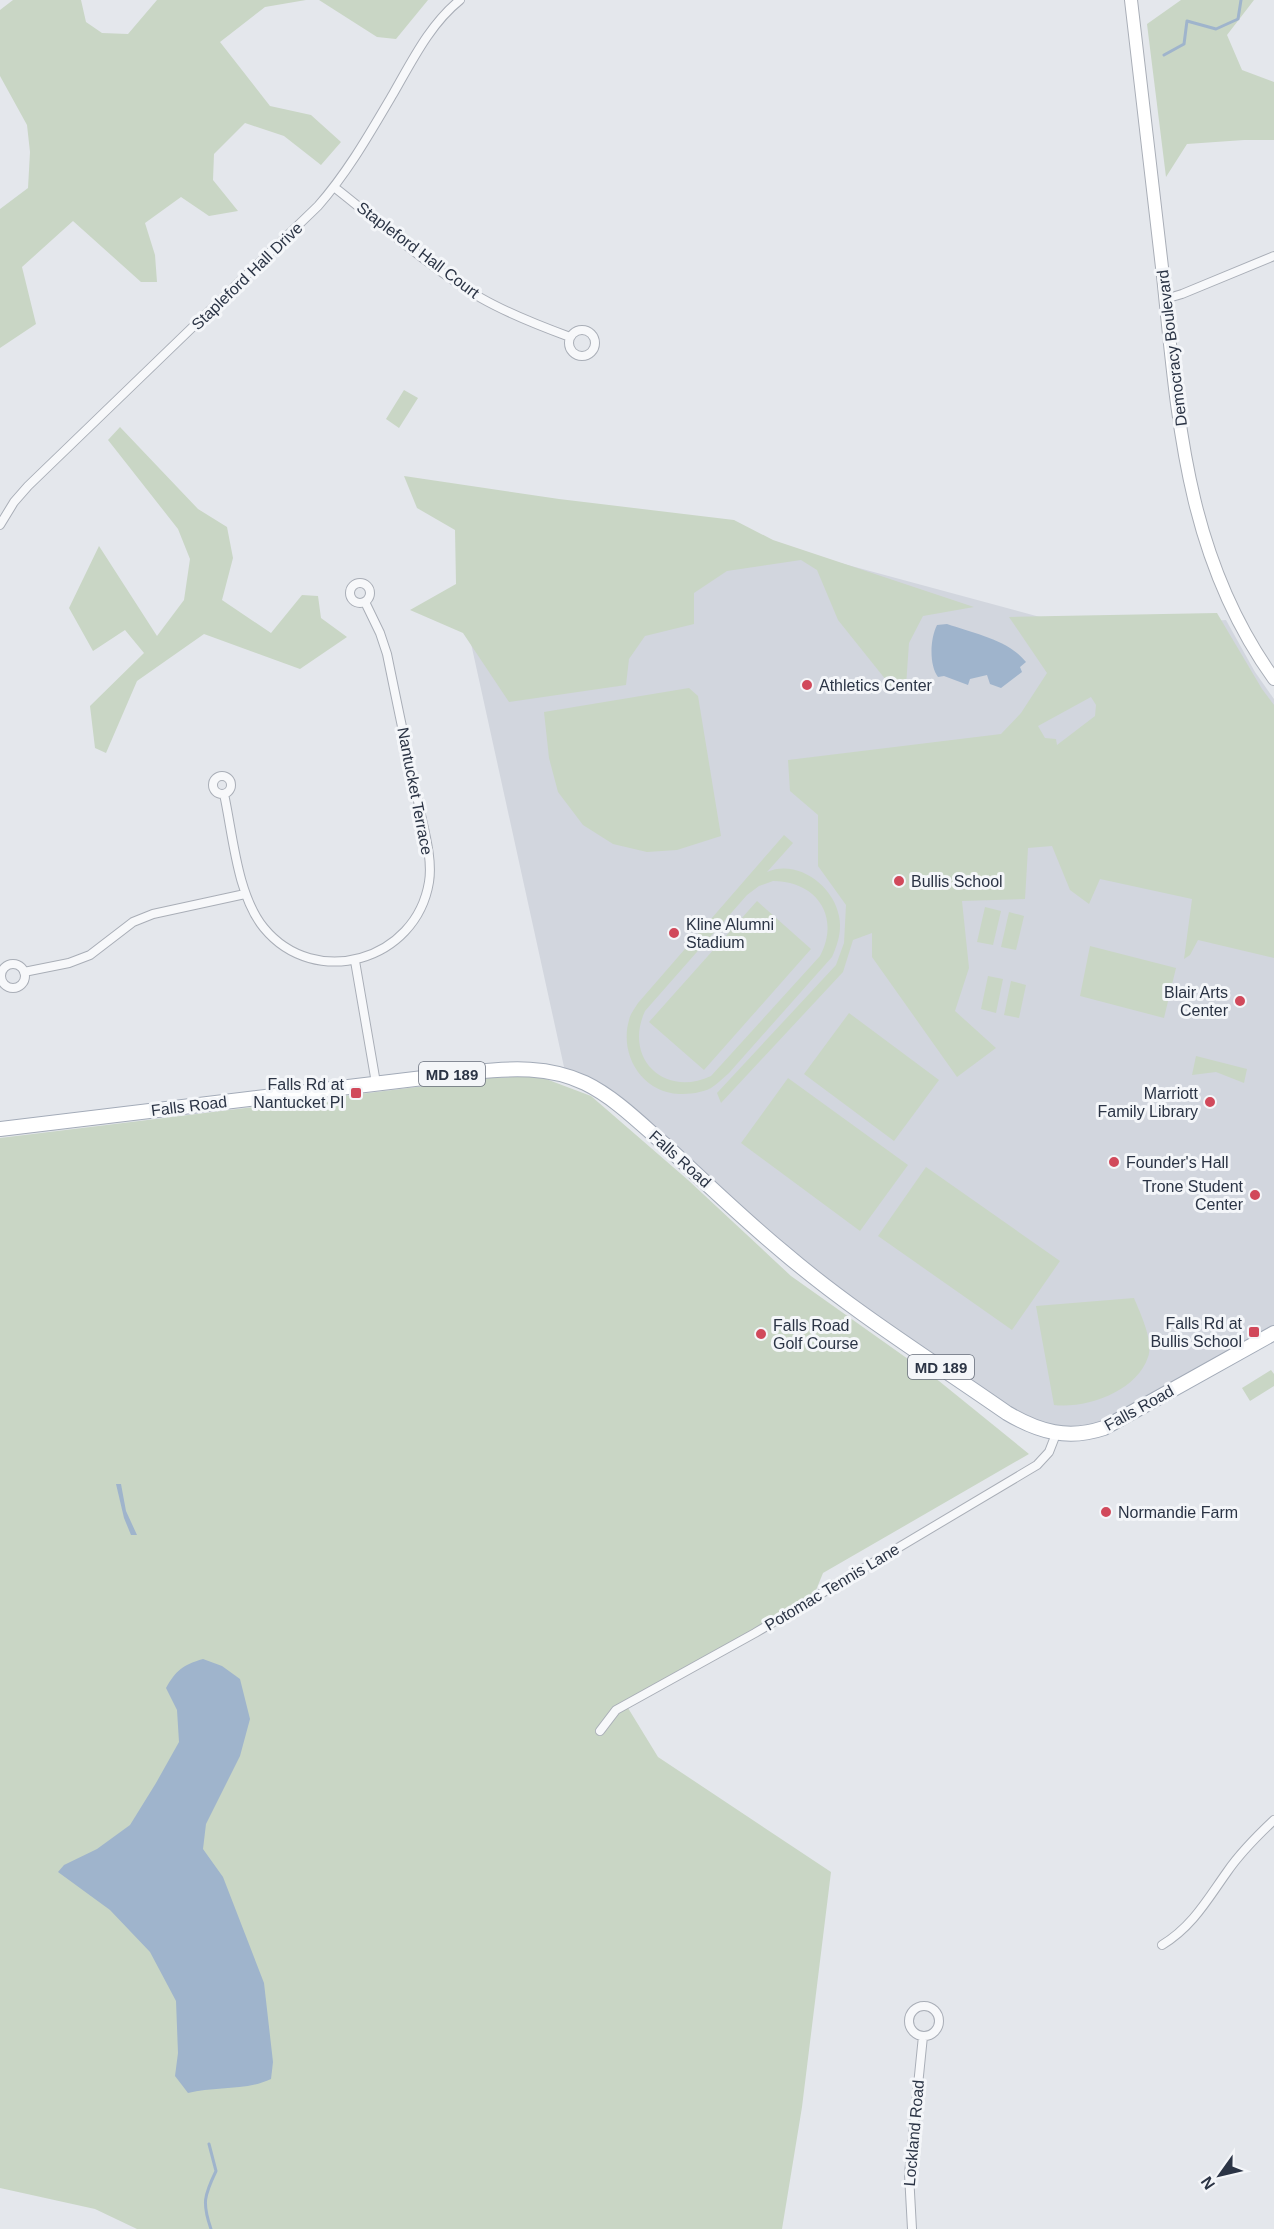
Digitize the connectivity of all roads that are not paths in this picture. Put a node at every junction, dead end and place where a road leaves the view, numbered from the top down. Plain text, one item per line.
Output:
1 (460, 0) edge
2 (1131, 0) edge
3 (334, 187) junction
4 (1274, 256) edge
5 (1165, 299) junction
6 (570, 338) dead end
7 (0, 525) edge
8 (365, 602) dead end
9 (1274, 679) edge
10 (224, 794) dead end
11 (245, 894) junction
12 (355, 961) junction
13 (24, 972) dead end
14 (376, 1083) junction
15 (0, 1129) edge
16 (1274, 1333) edge
17 (1056, 1434) junction
18 (600, 1731) dead end
19 (1274, 1820) edge
20 (1162, 1945) dead end
21 (923, 2036) dead end
22 (912, 2229) edge

1 - 3 street, Stapleford Hall Drive
2 - 5 main road, Democracy Boulevard
3 - 6 street, Stapleford Hall Court
3 - 7 street, Stapleford Hall Drive
4 - 5 street
5 - 9 main road, Democracy Boulevard
8 - 12 street, Nantucket Terrace
10 - 11 street, Nantucket Terrace
11 - 12 street, Nantucket Terrace
11 - 13 street
12 - 14 street
14 - 15 main road, Falls Road / MD 189
14 - 17 main road, Falls Road / MD 189
16 - 17 main road, Falls Road / MD 189
17 - 18 street, Potomac Tennis Lane
19 - 20 street
21 - 22 street, Lockland Road

